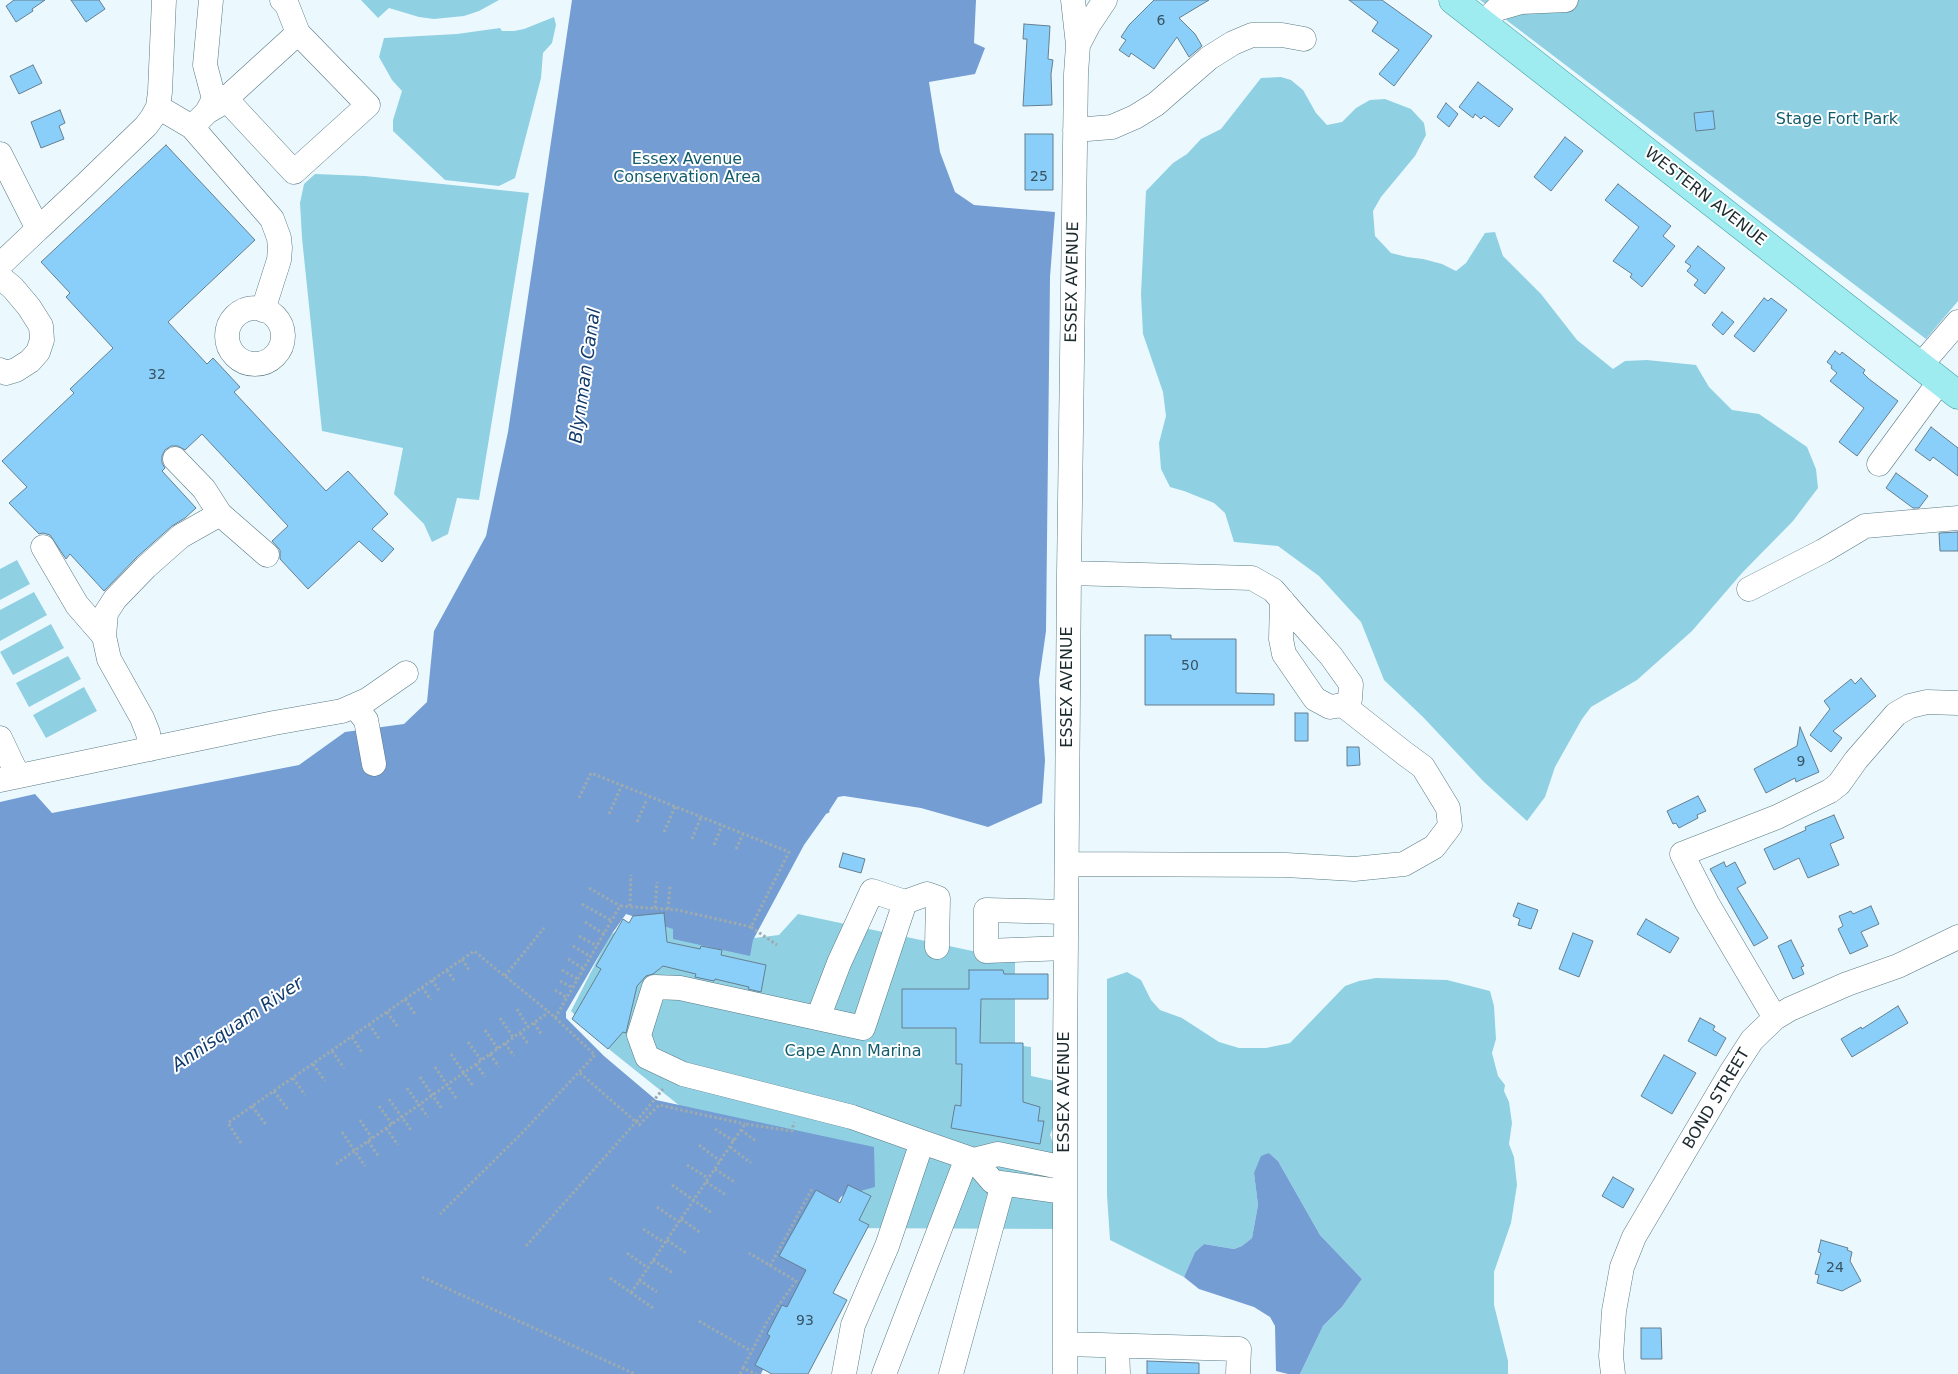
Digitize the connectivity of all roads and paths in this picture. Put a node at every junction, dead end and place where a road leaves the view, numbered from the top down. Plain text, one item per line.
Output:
1 (164, 0) edge
2 (212, 0) edge
3 (282, 0) edge
4 (1073, 0) edge
5 (1105, 0) edge
6 (1452, 0) edge
7 (1555, 4) edge
8 (1482, 23) junction
9 (298, 33) junction
10 (1304, 38) dead end
11 (1078, 45) junction
12 (158, 107) junction
13 (209, 113) junction
14 (1075, 130) junction
15 (0, 154) edge
16 (38, 229) junction
17 (0, 264) edge
18 (0, 278) edge
19 (263, 310) dead end
20 (1958, 322) edge
21 (0, 370) edge
22 (1940, 381) edge
23 (175, 459) dead end
24 (1879, 464) dead end
25 (220, 514) junction
26 (1958, 518) edge
27 (43, 547) dead end
28 (267, 555) dead end
29 (1069, 573) junction
30 (1749, 589) dead end
31 (1282, 600) junction
32 (104, 636) junction
33 (406, 673) dead end
34 (1958, 703) edge
35 (1343, 704) junction
36 (354, 706) junction
37 (0, 738) edge
38 (150, 749) junction
39 (374, 764) dead end
40 (9, 778) edge
41 (622, 785) junction
42 (647, 799) dead end
43 (578, 800) dead end
44 (675, 807) junction
45 (609, 814) dead end
46 (701, 817) junction
47 (637, 822) dead end
48 (722, 826) junction
49 (664, 832) dead end
50 (743, 834) junction
51 (692, 839) dead end
52 (714, 845) dead end
53 (736, 849) dead end
54 (1067, 864) junction
55 (631, 875) dead end
56 (657, 882) dead end
57 (670, 886) dead end
58 (589, 888) dead end
59 (905, 902) junction
60 (582, 904) dead end
61 (620, 906) junction
62 (630, 906) junction
63 (656, 908) junction
64 (668, 909) junction
65 (1066, 912) junction
66 (612, 921) junction
67 (585, 922) dead end
68 (751, 927) junction
69 (544, 928) dead end
70 (604, 934) junction
71 (579, 936) dead end
72 (1958, 937) edge
73 (777, 945) dead end
74 (573, 946) dead end
75 (597, 946) junction
76 (937, 947) dead end
77 (1066, 948) junction
78 (591, 957) junction
79 (462, 959) junction
80 (568, 959) dead end
81 (584, 969) junction
82 (446, 970) junction
83 (469, 970) dead end
84 (562, 970) dead end
85 (505, 976) junction
86 (432, 980) junction
87 (579, 980) dead end
88 (560, 981) dead end
89 (455, 982) dead end
90 (422, 987) junction
91 (573, 988) dead end
92 (555, 990) dead end
93 (440, 992) dead end
94 (566, 997) dead end
95 (405, 999) junction
96 (431, 1000) dead end
97 (517, 1010) dead end
98 (387, 1012) junction
99 (549, 1012) junction
100 (415, 1014) dead end
101 (500, 1018) dead end
102 (555, 1018) junction
103 (818, 1018) junction
104 (1775, 1018) junction
105 (534, 1022) junction
106 (369, 1024) junction
107 (398, 1027) dead end
108 (528, 1027) junction
109 (485, 1030) dead end
110 (520, 1033) junction
111 (542, 1035) dead end
112 (352, 1037) junction
113 (513, 1038) junction
114 (380, 1040) dead end
115 (468, 1042) dead end
116 (505, 1043) junction
117 (529, 1045) dead end
118 (498, 1049) junction
119 (332, 1050) junction
120 (363, 1054) dead end
121 (451, 1054) dead end
122 (490, 1054) junction
123 (514, 1056) dead end
124 (481, 1060) junction
125 (313, 1064) junction
126 (476, 1064) junction
127 (435, 1067) dead end
128 (499, 1067) dead end
129 (344, 1068) dead end
130 (464, 1073) junction
131 (580, 1073) junction
132 (485, 1076) dead end
133 (420, 1077) dead end
134 (293, 1078) junction
135 (325, 1081) dead end
136 (447, 1084) junction
137 (473, 1086) dead end
138 (407, 1088) dead end
139 (663, 1089) dead end
140 (274, 1091) junction
141 (305, 1095) dead end
142 (432, 1095) junction
143 (456, 1098) dead end
144 (389, 1099) dead end
145 (419, 1104) junction
146 (252, 1106) junction
147 (379, 1106) dead end
148 (442, 1109) dead end
149 (289, 1111) dead end
150 (796, 1116) dead end
151 (402, 1117) junction
152 (428, 1117) dead end
153 (360, 1120) dead end
154 (636, 1122) junction
155 (392, 1124) junction
156 (745, 1124) junction
157 (267, 1126) dead end
158 (386, 1128) junction
159 (715, 1129) dead end
160 (411, 1130) dead end
161 (741, 1130) junction
162 (342, 1132) dead end
163 (372, 1138) junction
164 (368, 1141) junction
165 (734, 1141) junction
166 (756, 1141) dead end
167 (922, 1142) junction
168 (241, 1143) dead end
169 (398, 1145) dead end
170 (699, 1145) dead end
171 (730, 1147) junction
172 (354, 1151) junction
173 (379, 1157) dead end
174 (971, 1159) junction
175 (720, 1160) junction
176 (752, 1163) dead end
177 (336, 1164) dead end
178 (687, 1164) dead end
179 (365, 1166) dead end
180 (1065, 1168) junction
181 (715, 1169) junction
182 (708, 1178) junction
183 (706, 1182) junction
184 (736, 1183) dead end
185 (1003, 1184) junction
186 (672, 1185) dead end
187 (813, 1187) dead end
188 (1065, 1192) junction
189 (726, 1196) dead end
190 (694, 1200) junction
191 (657, 1207) dead end
192 (712, 1213) dead end
193 (440, 1214) dead end
194 (680, 1221) junction
195 (642, 1229) dead end
196 (701, 1233) dead end
197 (666, 1241) junction
198 (526, 1246) dead end
199 (627, 1253) dead end
200 (686, 1253) dead end
201 (749, 1253) dead end
202 (653, 1260) junction
203 (770, 1266) junction
204 (648, 1268) junction
205 (674, 1274) dead end
206 (422, 1277) dead end
207 (610, 1278) dead end
208 (639, 1280) junction
209 (657, 1292) dead end
210 (631, 1293) junction
211 (653, 1308) dead end
212 (698, 1321) dead end
213 (1065, 1344) junction
214 (1117, 1346) junction
215 (752, 1351) junction
216 (743, 1368) junction
217 (635, 1374) edge
218 (740, 1374) edge
219 (756, 1374) edge
220 (844, 1374) edge
221 (884, 1374) edge
222 (951, 1374) edge
223 (1065, 1374) edge
224 (1118, 1374) edge
225 (1238, 1374) edge
226 (1613, 1374) edge

1 - 12 street
2 - 13 street
3 - 9 street
4 - 11 street, ESSEX AVENUE
5 - 11 street
6 - 8 main road, WESTERN AVENUE
7 - 8 street
8 - 22 main road, WESTERN AVENUE
9 - 13 street
9 - 13 street
10 - 14 street
11 - 14 street, ESSEX AVENUE
12 - 13 street
12 - 16 street
13 - 19 street
14 - 29 street, ESSEX AVENUE
15 - 16 street
16 - 17 street
18 - 21 street
20 - 22 street
22 - 24 street
23 - 25 street
25 - 28 street
25 - 32 street
26 - 30 street
27 - 32 street
29 - 31 street
29 - 54 street, ESSEX AVENUE
31 - 35 street
31 - 35 street
32 - 38 street
33 - 36 street
34 - 104 street
35 - 54 street
36 - 38 street
36 - 39 street
37 - 40 street
38 - 40 street
41 - 43 path
41 - 44 path
41 - 45 path
42 - 47 path
44 - 46 path
44 - 49 path
46 - 48 path
46 - 51 path
48 - 50 path
48 - 52 path
50 - 53 path
50 - 68 path
54 - 65 street, ESSEX AVENUE
55 - 62 path
56 - 63 path
57 - 64 path
58 - 61 path
59 - 76 street
59 - 103 street
59 - 103 street
60 - 66 path
61 - 62 path
61 - 66 path
62 - 63 path
63 - 64 path
64 - 68 path
65 - 77 street, ESSEX AVENUE
65 - 77 street
66 - 70 path
67 - 70 path
68 - 73 path
69 - 85 path
70 - 75 path
71 - 75 path
72 - 104 street, BOND STREET
74 - 78 path
75 - 78 path
77 - 180 street, ESSEX AVENUE
78 - 81 path
79 - 82 path
79 - 83 path
79 - 85 path
80 - 81 path
81 - 102 path
82 - 86 path
82 - 89 path
84 - 87 path
85 - 99 path
86 - 90 path
86 - 93 path
88 - 91 path
90 - 95 path
90 - 96 path
92 - 94 path
95 - 98 path
95 - 100 path
97 - 108 path
98 - 106 path
98 - 107 path
99 - 102 path
99 - 105 path
101 - 113 path
102 - 131 path
103 - 167 street
104 - 226 street, BOND STREET
105 - 108 path
105 - 111 path
106 - 112 path
106 - 114 path
108 - 110 path
109 - 118 path
110 - 113 path
110 - 117 path
112 - 119 path
112 - 120 path
113 - 116 path
115 - 124 path
116 - 118 path
116 - 123 path
118 - 122 path
119 - 125 path
119 - 129 path
121 - 130 path
122 - 124 path
122 - 128 path
124 - 126 path
125 - 134 path
125 - 135 path
126 - 130 path
126 - 132 path
127 - 136 path
130 - 136 path
130 - 137 path
131 - 154 path
131 - 193 path
133 - 142 path
134 - 140 path
134 - 141 path
136 - 142 path
136 - 143 path
138 - 145 path
139 - 154 path
140 - 146 path
140 - 149 path
142 - 145 path
142 - 148 path
144 - 151 path
145 - 151 path
145 - 152 path
146 - 157 path
146 - 168 path
147 - 155 path
150 - 156 path
151 - 155 path
151 - 160 path
153 - 163 path
154 - 156 path
154 - 198 path
155 - 158 path
156 - 161 path
158 - 163 path
158 - 169 path
159 - 165 path
161 - 165 path
161 - 166 path
162 - 172 path
163 - 164 path
164 - 172 path
164 - 173 path
165 - 171 path
167 - 174 street
167 - 220 street
170 - 175 path
171 - 175 path
171 - 176 path
172 - 177 path
172 - 179 path
174 - 180 street
174 - 185 street
174 - 221 street
175 - 181 path
178 - 182 path
180 - 188 street, ESSEX AVENUE
181 - 182 path
181 - 184 path
182 - 183 path
183 - 189 path
183 - 190 path
185 - 188 street
185 - 222 street
186 - 190 path
187 - 203 path
188 - 213 street, ESSEX AVENUE
190 - 192 path
190 - 194 path
191 - 194 path
194 - 196 path
194 - 197 path
195 - 197 path
197 - 200 path
197 - 202 path
199 - 204 path
201 - 203 path
202 - 204 path
202 - 205 path
203 - 215 path
204 - 208 path
206 - 217 path
207 - 210 path
208 - 209 path
208 - 210 path
210 - 211 path
212 - 215 path
213 - 214 street
213 - 223 street, ESSEX AVENUE
214 - 224 street
214 - 225 street
215 - 216 path
216 - 218 path
216 - 219 path

